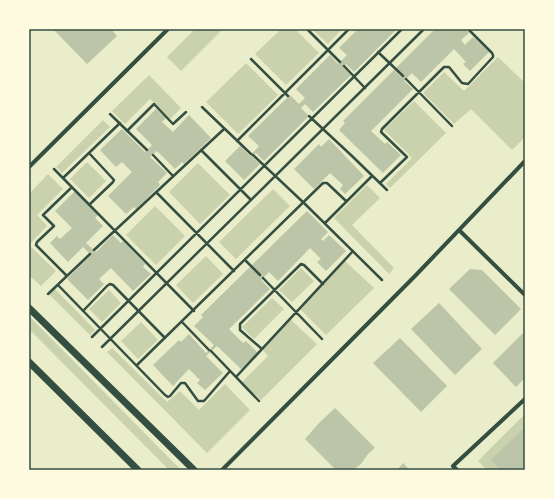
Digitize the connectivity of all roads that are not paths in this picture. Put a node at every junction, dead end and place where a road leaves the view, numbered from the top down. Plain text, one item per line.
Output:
1 (168, 29) edge
2 (525, 162) edge
3 (29, 167) edge
4 (459, 230) junction
5 (525, 295) edge
6 (29, 308) edge
7 (29, 362) edge
8 (525, 398) edge
9 (138, 470) edge
10 (194, 470) edge
11 (222, 470) edge
12 (457, 470) edge

1 - 3 street
2 - 4 street
4 - 5 street
4 - 11 street
6 - 10 street
7 - 9 street
8 - 12 street

